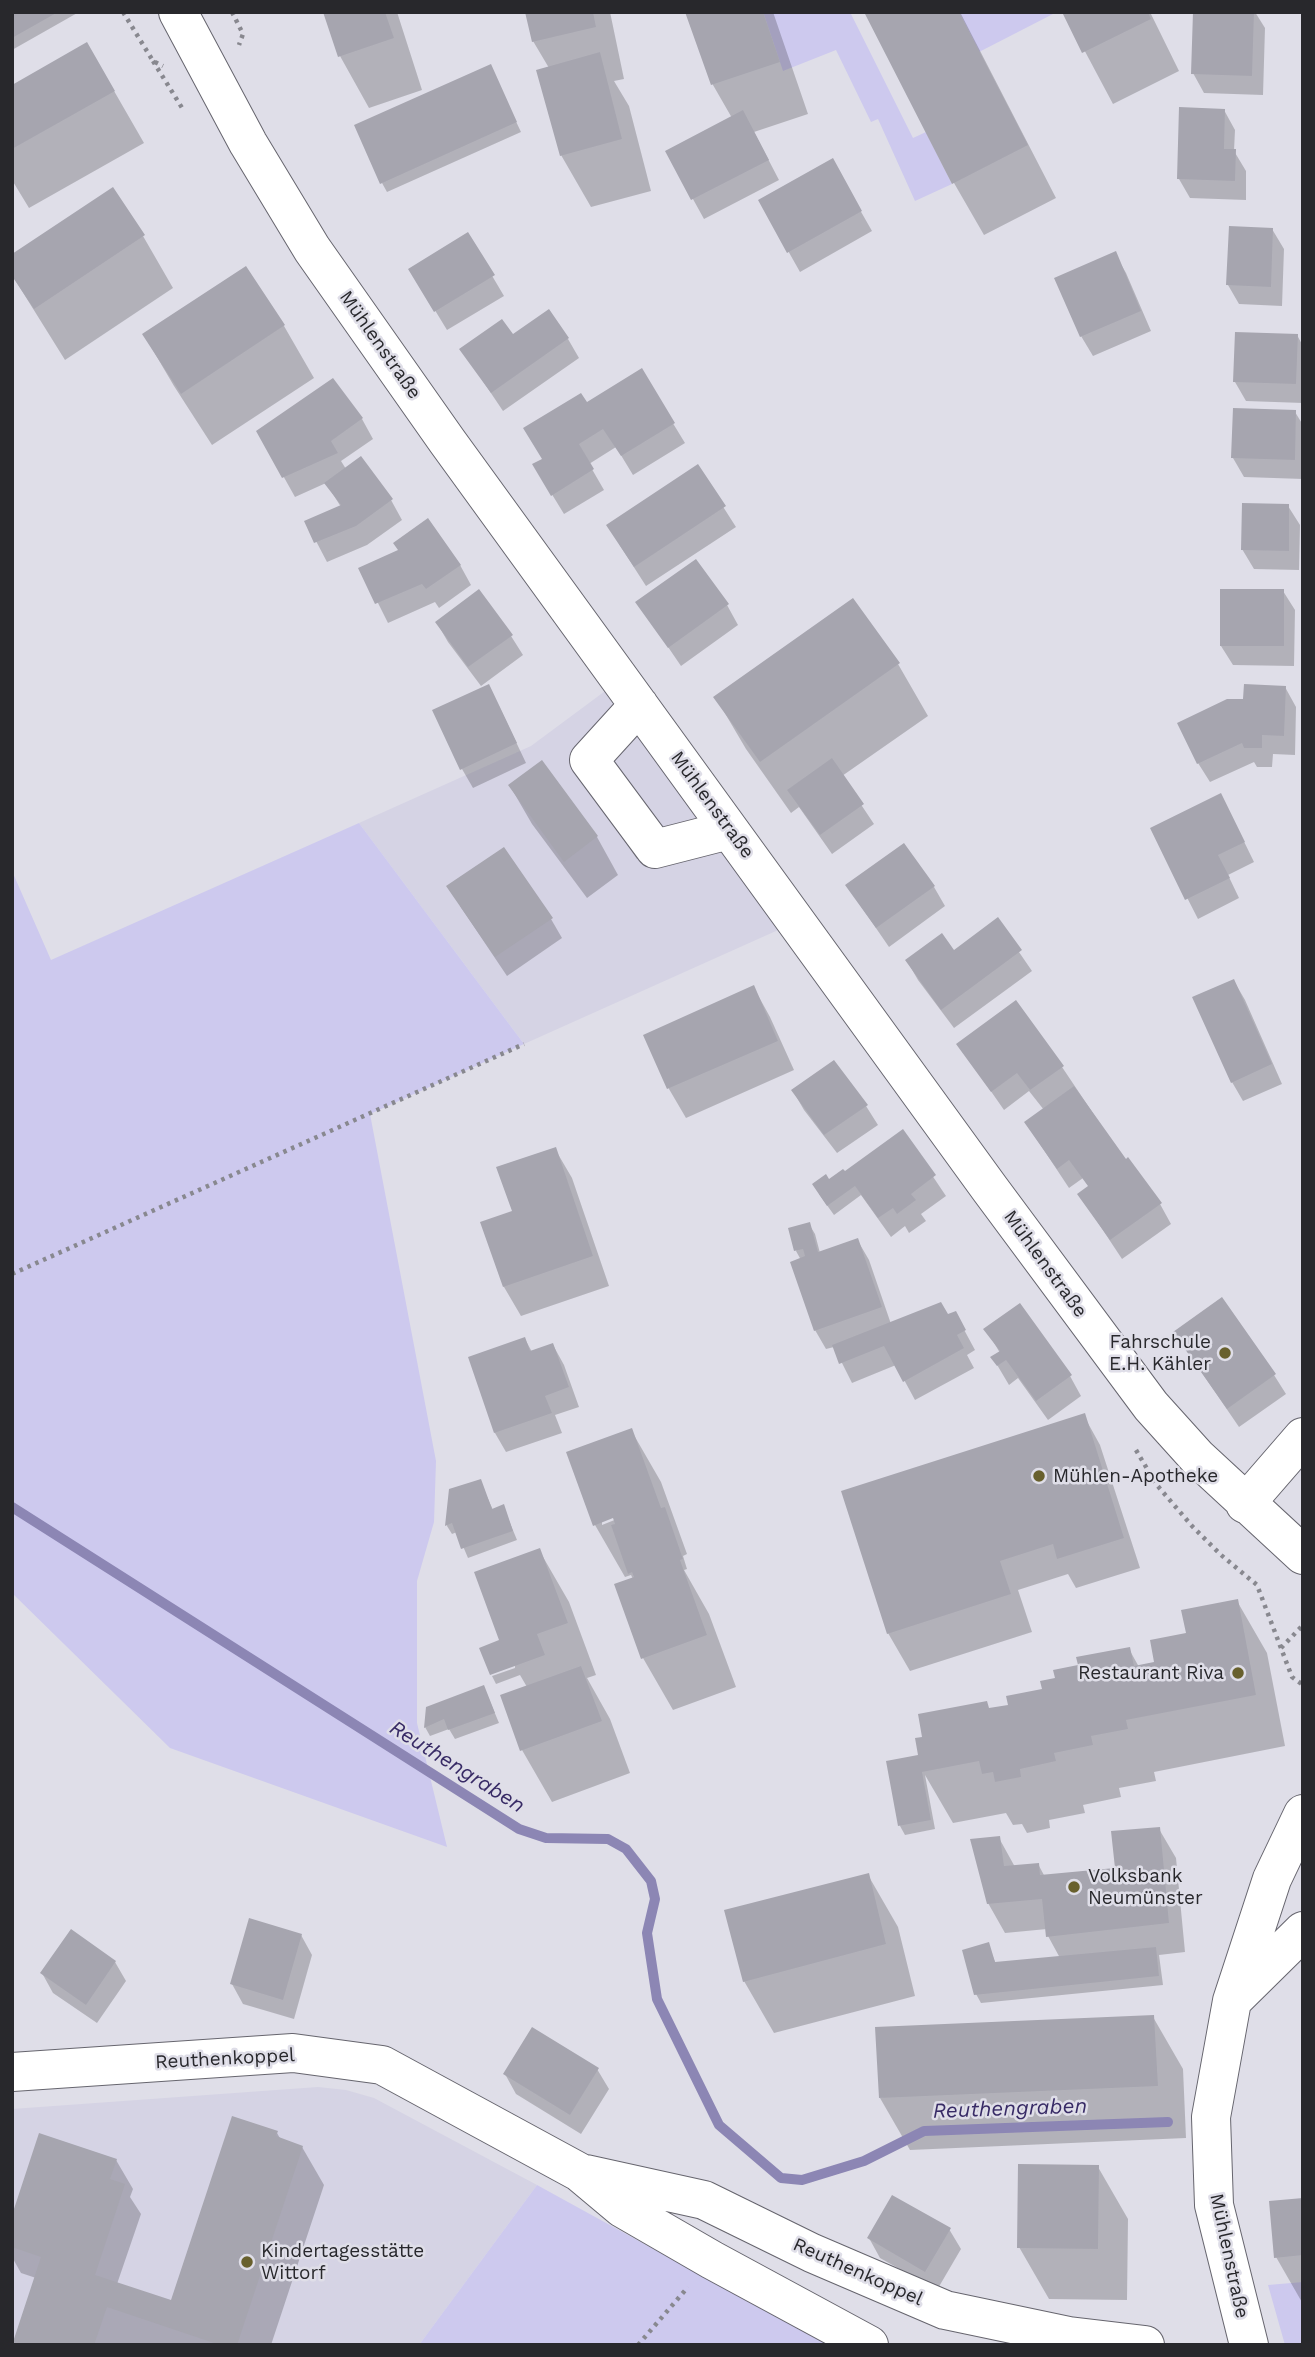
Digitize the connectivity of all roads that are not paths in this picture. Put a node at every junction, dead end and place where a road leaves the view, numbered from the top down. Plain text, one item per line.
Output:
1 (178, 12) edge
2 (639, 705) junction
3 (729, 830) junction
4 (1303, 1437) edge
5 (1245, 1504) junction
6 (1303, 1555) edge
7 (1303, 1814) edge
8 (1303, 1931) edge
9 (1232, 2001) junction
10 (12, 2072) edge
11 (579, 2172) junction
12 (869, 2345) edge
13 (1145, 2345) edge
14 (1249, 2345) edge

1 - 2 street, Mühlenstraße
2 - 3 street, Mühlenstraße
2 - 3 street
3 - 5 street, Mühlenstraße
4 - 5 street
5 - 6 street, Mühlenstraße
7 - 9 street, Mühlenstraße
8 - 9 street
9 - 14 street, Mühlenstraße
10 - 11 street, Reuthenkoppel
11 - 12 street, Reuthenkoppel
11 - 13 street, Reuthenkoppel

